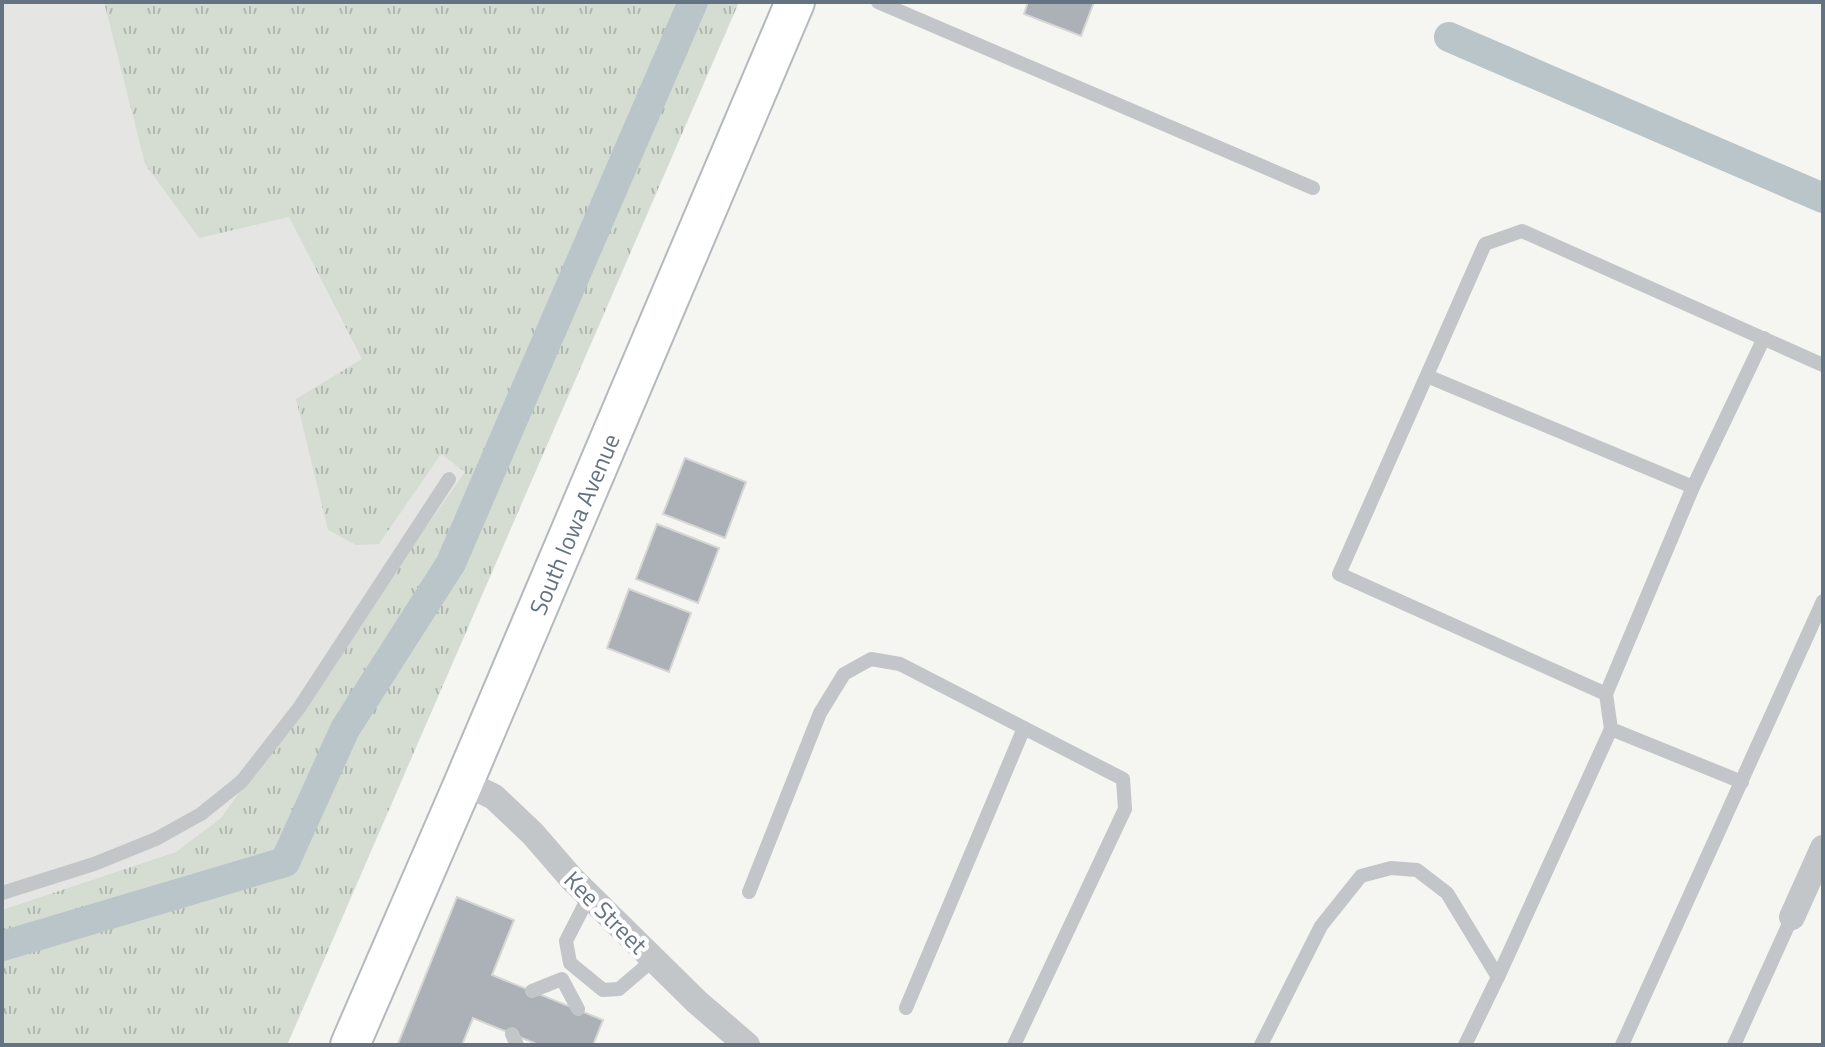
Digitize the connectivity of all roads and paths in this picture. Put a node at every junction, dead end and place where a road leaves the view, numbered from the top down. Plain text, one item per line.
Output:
1 (795, 2) edge
2 (878, 2) edge
3 (1313, 188) dead end
4 (1764, 338) junction
5 (1823, 365) edge
6 (1427, 376) junction
7 (449, 479) dead end
8 (1693, 487) junction
9 (1823, 601) edge
10 (1606, 694) junction
11 (1024, 728) junction
12 (1611, 729) junction
13 (464, 782) junction
14 (1742, 782) junction
15 (1823, 848) edge
16 (749, 892) dead end
17 (2, 893) edge
18 (589, 896) junction
19 (1792, 917) joint
20 (654, 959) junction
21 (570, 963) junction
22 (1498, 977) junction
23 (562, 979) junction
24 (532, 991) dead end
25 (906, 1008) dead end
26 (578, 1009) dead end
27 (350, 1045) edge
28 (747, 1045) edge
29 (1014, 1045) edge
30 (1261, 1045) edge
31 (1465, 1045) edge
32 (1622, 1045) edge
33 (1734, 1045) edge

1 - 13 street, South Iowa Avenue
2 - 3 lane
4 - 5 lane
4 - 6 lane
4 - 8 lane
6 - 8 lane
6 - 10 lane
7 - 17 lane
8 - 10 lane
9 - 14 lane
10 - 12 lane
11 - 16 lane
11 - 25 lane
11 - 29 lane
12 - 14 lane
12 - 22 lane
13 - 18 street, Kee Street
13 - 27 street, South Iowa Avenue
14 - 32 lane
15 - 19 street
18 - 20 street, Kee Street
18 - 21 lane
19 - 33 lane
20 - 21 lane
20 - 28 street, Kee Street
21 - 23 lane
22 - 30 lane
22 - 31 lane
23 - 24 lane
23 - 26 lane

